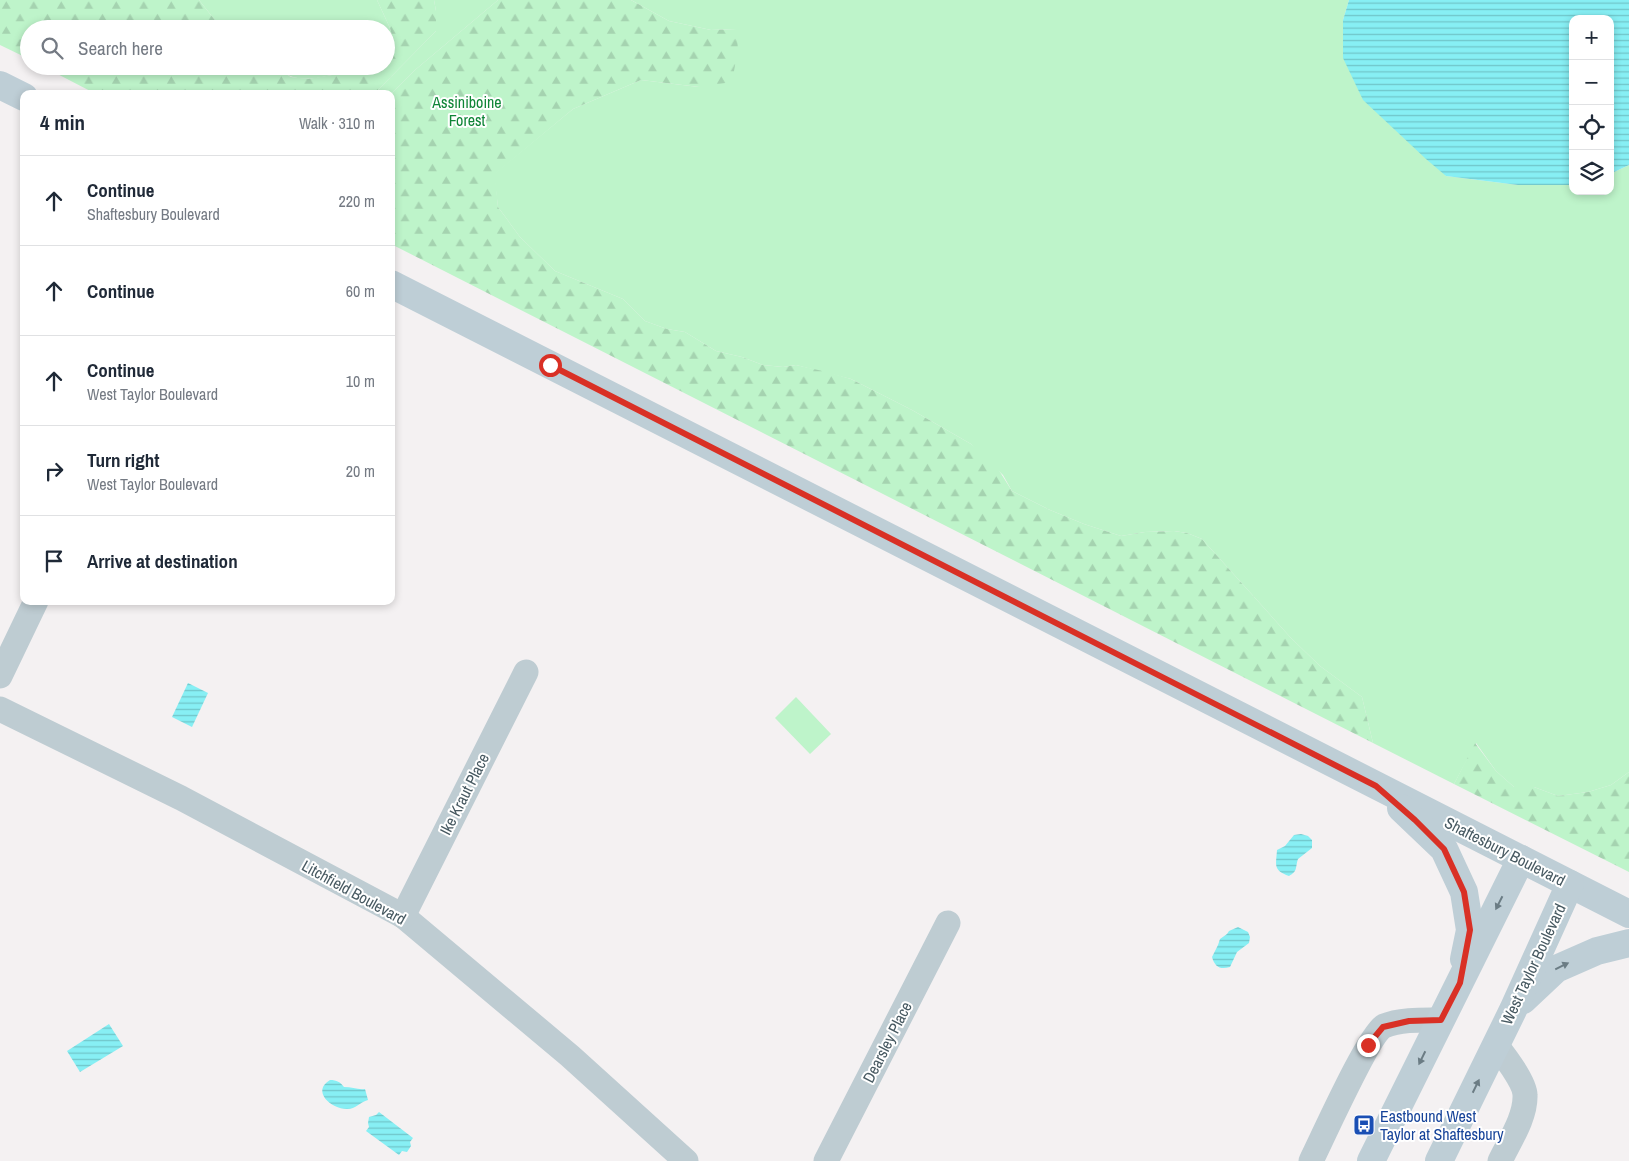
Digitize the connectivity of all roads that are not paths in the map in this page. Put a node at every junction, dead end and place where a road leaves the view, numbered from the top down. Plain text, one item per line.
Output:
1 (0, 85) edge
2 (20, 95) edge
3 (395, 286) edge
4 (34, 605) edge
5 (526, 672) dead end
6 (0, 676) edge
7 (0, 709) edge
8 (1376, 786) junction
9 (1521, 859) junction
10 (1570, 884) junction
11 (1629, 914) edge
12 (403, 916) junction
13 (948, 923) dead end
14 (1629, 943) edge
15 (1460, 983) junction
16 (1512, 1010) junction
17 (1441, 1020) junction
18 (1496, 1045) junction
19 (686, 1161) edge
20 (826, 1161) edge
21 (1311, 1161) edge
22 (1371, 1161) edge
23 (1439, 1161) edge
24 (1500, 1161) edge

1 - 2 street
3 - 8 street, Shaftesbury Boulevard
4 - 6 street
5 - 12 street, Ike Kraut Place
7 - 12 street, Litchfield Boulevard
8 - 9 street, Shaftesbury Boulevard
8 - 15 street
9 - 10 street, Shaftesbury Boulevard
9 -> 15 street
10 - 11 street, Shaftesbury Boulevard
10 - 16 street, West Taylor Boulevard
12 - 19 street, Litchfield Boulevard
13 - 20 street, Dearsley Place
16 -> 14 street
15 - 17 street
16 - 18 street, West Taylor Boulevard
17 - 21 street
17 -> 22 street
23 -> 18 street, West Taylor Boulevard
18 - 24 street, West Taylor Boulevard

